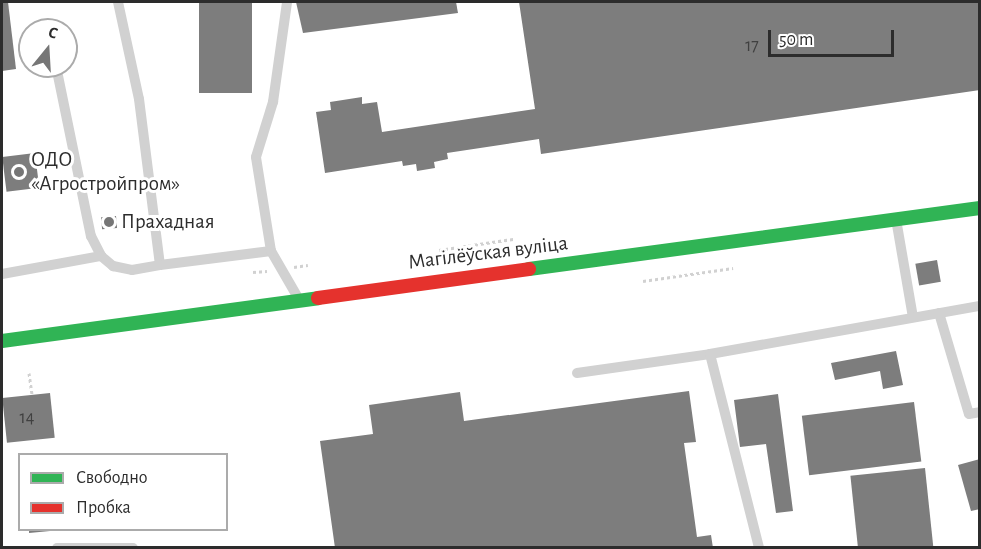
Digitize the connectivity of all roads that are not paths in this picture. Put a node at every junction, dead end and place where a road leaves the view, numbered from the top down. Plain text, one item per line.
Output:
1 (118, 2) edge
2 (286, 2) edge
3 (58, 78) edge
4 (980, 208) edge
5 (896, 219) junction
6 (271, 251) junction
7 (101, 256) junction
8 (160, 265) junction
9 (2, 274) edge
10 (297, 296) junction
11 (980, 306) edge
12 (939, 313) junction
13 (913, 317) junction
14 (2, 340) edge
15 (710, 354) junction
16 (577, 373) dead end
17 (980, 412) edge
18 (57, 548) edge
19 (133, 548) edge
20 (759, 548) edge

1 - 8 lane
2 - 6 lane
3 - 7 lane
4 - 5 street, Магілёўская вуліца
5 - 10 street, Магілёўская вуліца
5 - 13 lane
6 - 8 lane
6 - 10 lane
7 - 8 lane
7 - 9 lane
10 - 14 street, Магілёўская вуліца
11 - 12 lane
12 - 13 lane
12 - 17 lane
13 - 15 lane
15 - 16 lane
15 - 20 lane
18 - 19 lane

